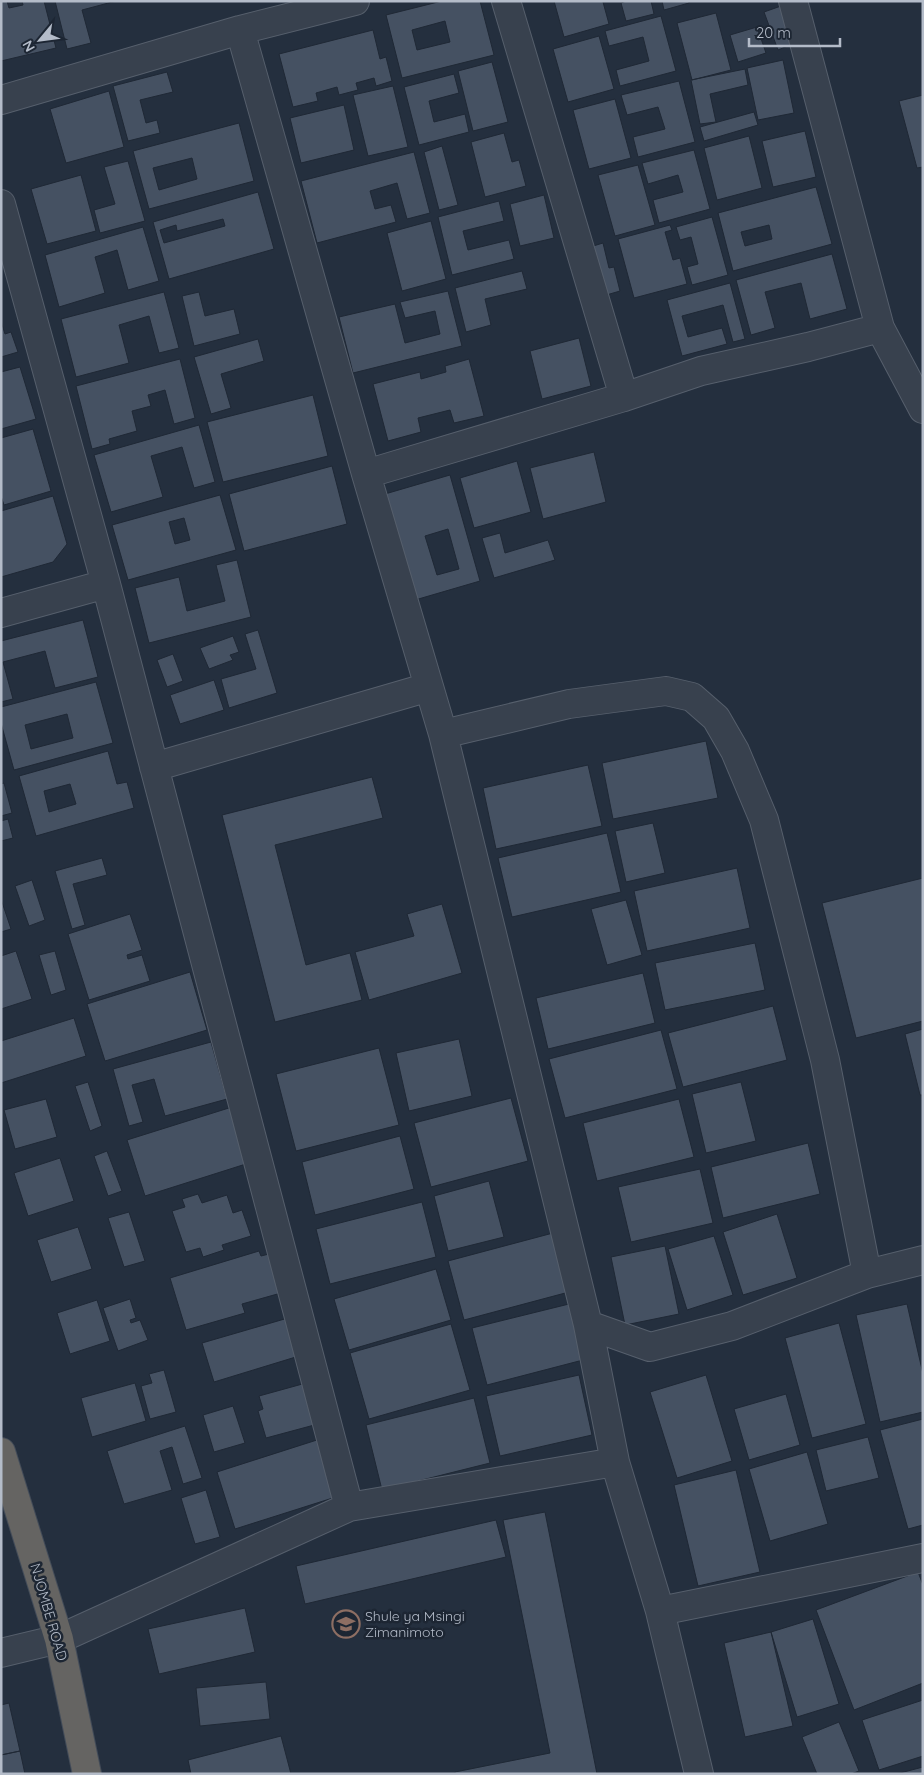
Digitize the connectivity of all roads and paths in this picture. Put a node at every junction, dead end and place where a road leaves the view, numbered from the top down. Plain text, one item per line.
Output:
1 (355, 1) edge
2 (506, 1) edge
3 (793, 1) edge
4 (240, 30) junction
5 (1, 100) edge
6 (1, 204) edge
7 (880, 328) junction
8 (624, 397) junction
9 (923, 409) edge
10 (366, 474) junction
11 (106, 584) junction
12 (1, 613) edge
13 (429, 687) junction
14 (443, 734) junction
15 (154, 767) junction
16 (923, 1260) edge
17 (867, 1274) junction
18 (588, 1324) junction
19 (1, 1452) edge
20 (615, 1462) junction
21 (350, 1507) junction
22 (923, 1558) edge
23 (660, 1611) junction
24 (58, 1639) junction
25 (1, 1653) edge
26 (87, 1774) edge
27 (699, 1774) edge

1 - 4 street
2 - 8 street
3 - 7 street
4 - 5 street
4 - 10 street
6 - 11 street
7 - 8 street
7 - 9 street
8 - 10 street
10 - 13 street
11 - 12 street
11 - 15 street
13 - 14 street
13 - 15 street
14 - 17 street
14 - 18 street
15 - 21 street
16 - 17 street
17 - 18 street
18 - 20 street
19 - 24 highway, NJOMBE ROAD
20 - 21 street
20 - 23 street
21 - 24 street
22 - 23 street
23 - 27 street
24 - 25 street
24 - 26 highway, NJOMBE ROAD

